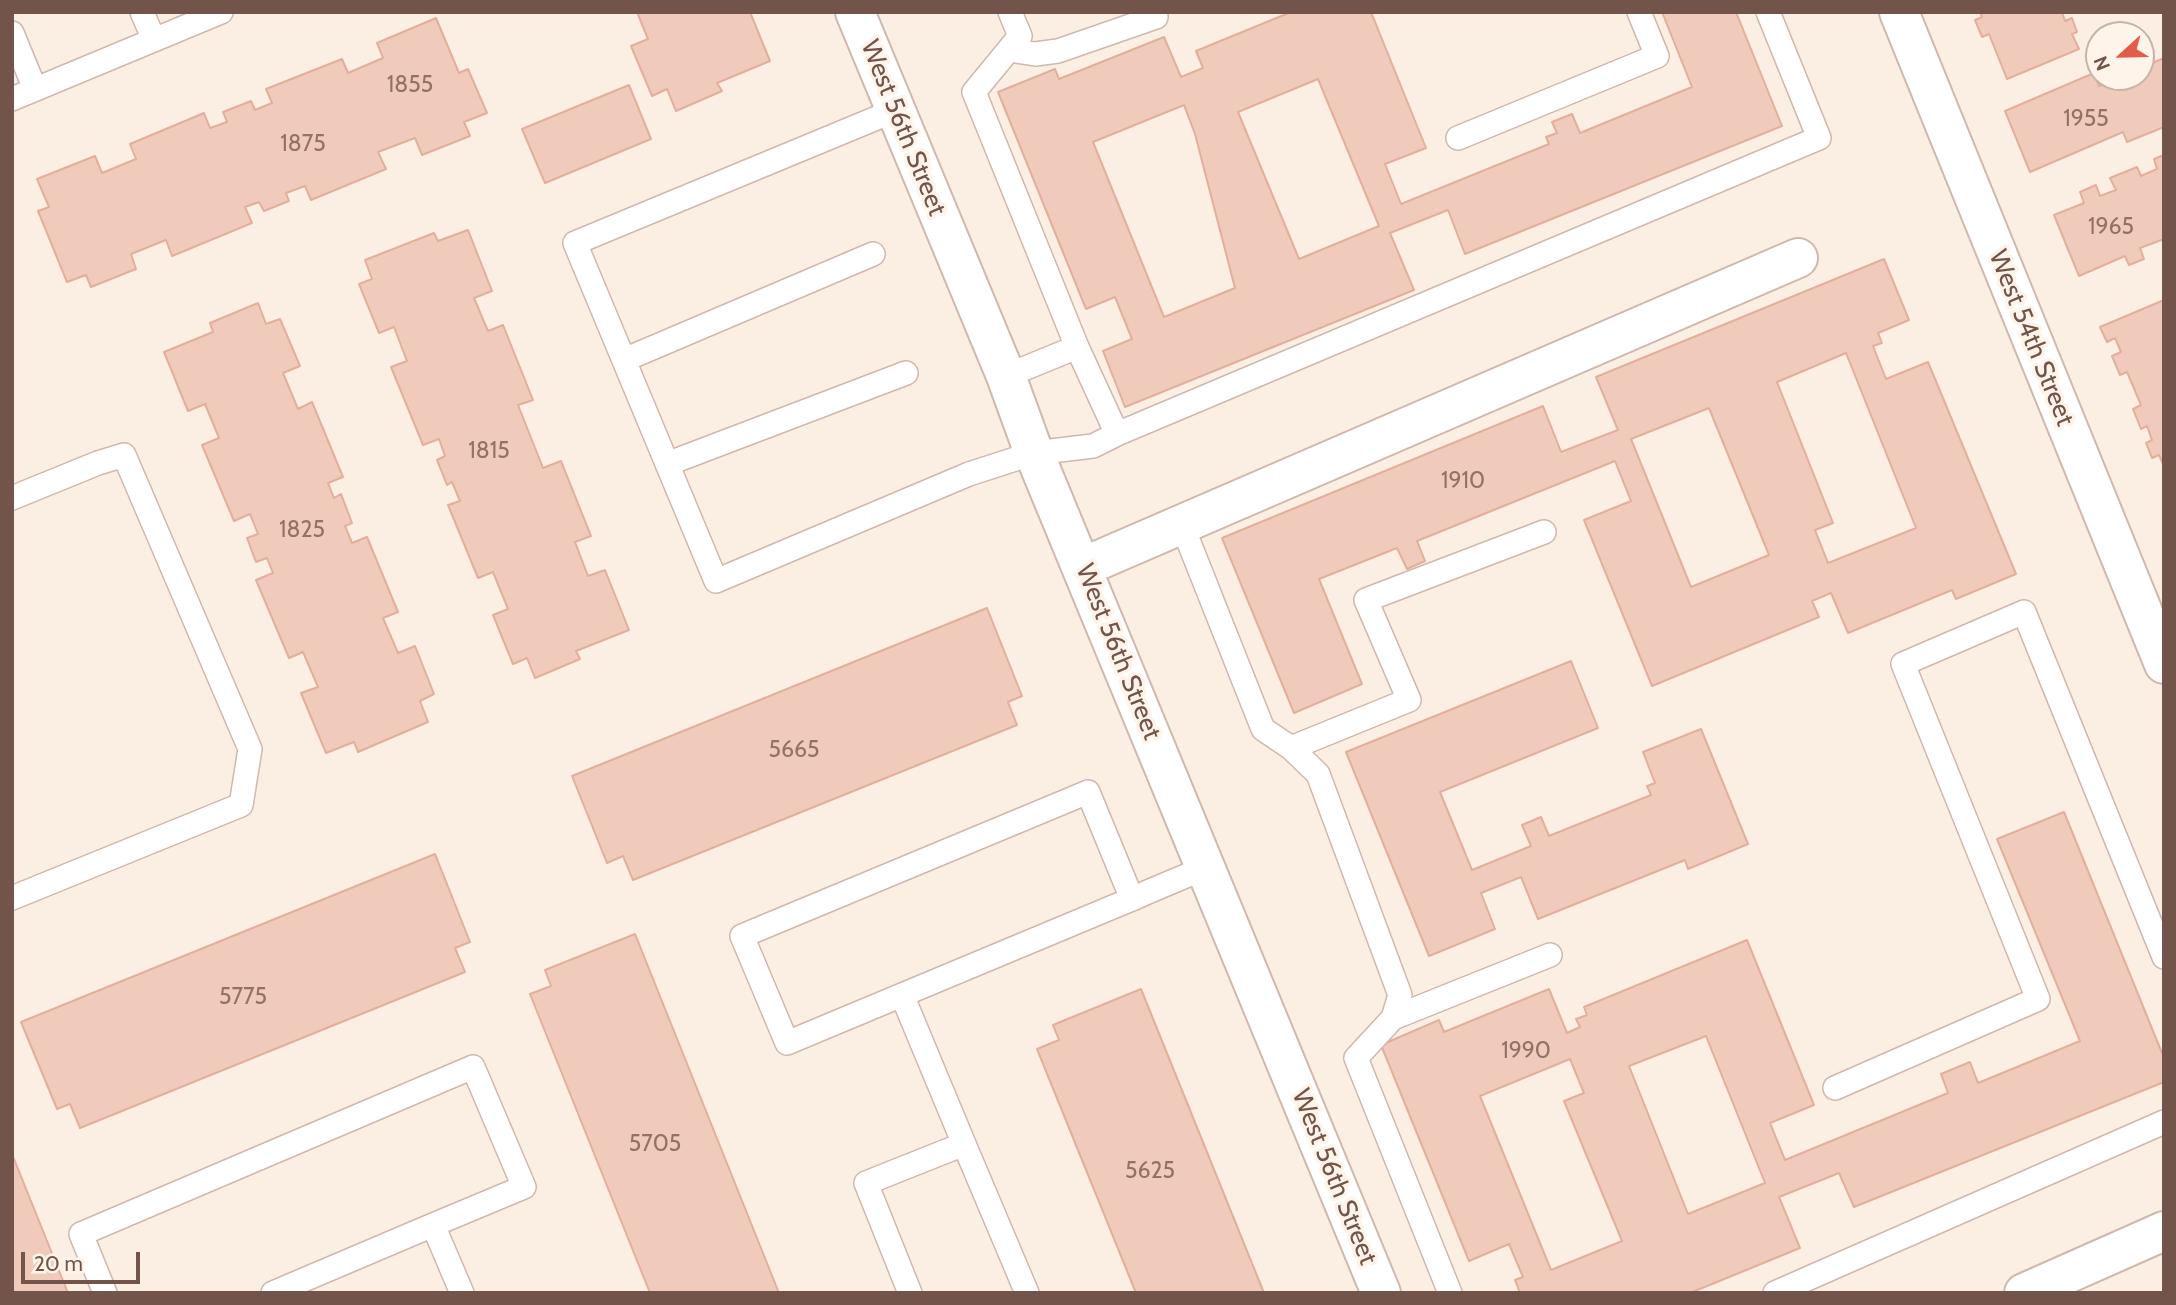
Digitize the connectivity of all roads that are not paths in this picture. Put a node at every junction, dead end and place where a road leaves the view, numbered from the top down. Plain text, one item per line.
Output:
1 (142, 12) edge
2 (221, 12) edge
3 (855, 12) edge
4 (1010, 12) edge
5 (1639, 12) edge
6 (1768, 12) edge
7 (1899, 12) edge
8 (1156, 17) dead end
9 (12, 33) edge
10 (154, 40) junction
11 (1009, 50) junction
12 (34, 89) junction
13 (12, 99) edge
14 (896, 110) junction
15 (1458, 138) dead end
16 (873, 254) dead end
17 (1798, 258) dead end
18 (1077, 347) junction
19 (624, 360) junction
20 (906, 373) dead end
21 (1006, 376) junction
22 (1117, 434) junction
23 (1034, 453) junction
24 (667, 464) junction
25 (12, 498) edge
26 (1182, 525) junction
27 (1544, 532) dead end
28 (1083, 567) junction
29 (2164, 664) edge
30 (1291, 748) junction
31 (1207, 867) junction
32 (12, 898) edge
33 (1132, 899) junction
34 (1550, 955) dead end
35 (2164, 957) edge
36 (902, 995) junction
37 (1393, 1018) junction
38 (1835, 1088) dead end
39 (2164, 1122) edge
40 (964, 1144) junction
41 (433, 1225) junction
42 (2164, 1231) edge
43 (105, 1293) edge
44 (273, 1293) edge
45 (462, 1293) edge
46 (910, 1293) edge
47 (1027, 1293) edge
48 (1381, 1293) edge
49 (1450, 1293) edge
50 (1775, 1293) edge
51 (2024, 1293) edge

1 - 10 lane
2 - 10 lane
3 - 14 street, West 56th Street
4 - 11 lane
5 - 15 lane
6 - 22 lane
7 - 29 street, West 54th Street
8 - 11 lane
9 - 12 lane
10 - 12 lane
11 - 18 lane
12 - 13 lane
14 - 19 lane
14 - 21 street, West 56th Street
16 - 19 lane
17 - 26 street
18 - 21 lane
18 - 22 lane
19 - 24 lane
20 - 24 lane
21 - 23 street, West 56th Street
22 - 23 lane
23 - 24 lane
23 - 28 street, West 56th Street
25 - 32 lane
26 - 28 street
26 - 30 lane
27 - 30 lane
28 - 31 street, West 56th Street
30 - 37 lane
31 - 33 lane
31 - 48 street, West 56th Street
33 - 36 lane
33 - 36 lane
34 - 37 lane
35 - 38 lane
36 - 40 lane
37 - 49 lane
39 - 50 lane
40 - 46 lane
40 - 47 lane
41 - 43 lane
41 - 44 lane
41 - 45 lane
42 - 51 street

